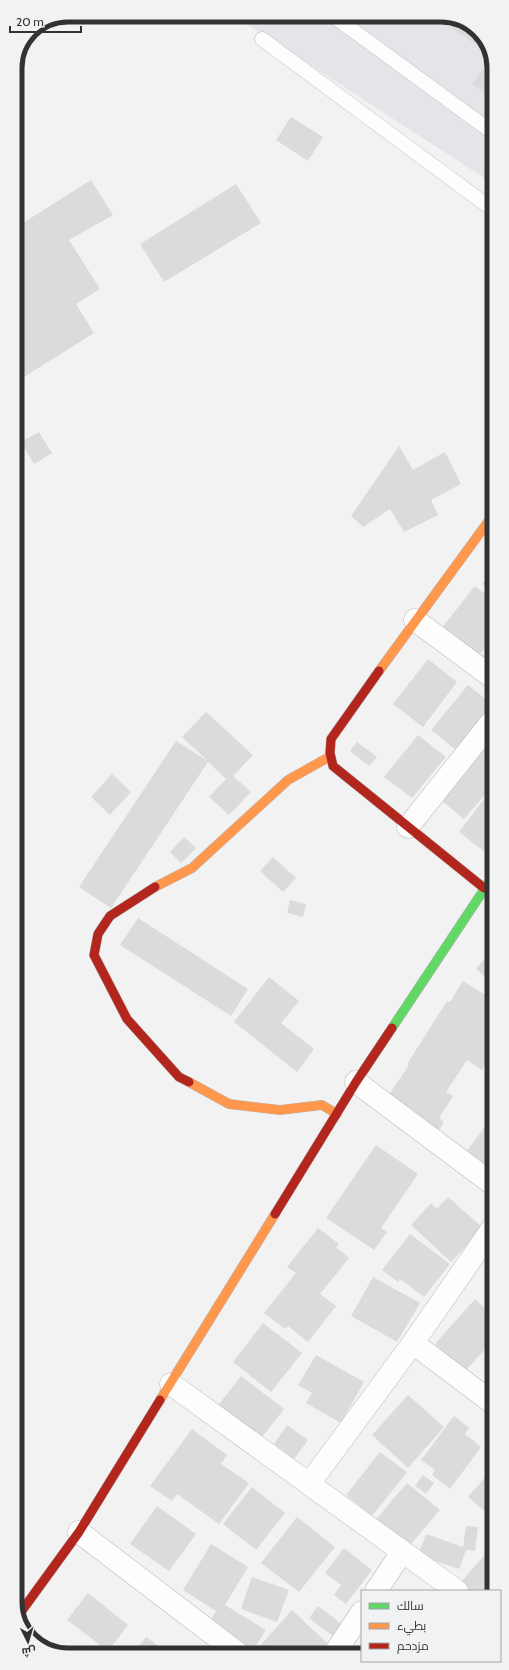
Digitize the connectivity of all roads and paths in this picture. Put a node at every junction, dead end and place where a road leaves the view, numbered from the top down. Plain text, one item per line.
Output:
1 (342, 22) edge
2 (262, 39) dead end
3 (487, 128) edge
4 (487, 205) edge
5 (487, 523) edge
6 (415, 620) junction
7 (487, 674) edge
8 (487, 728) edge
9 (329, 757) junction
10 (408, 827) junction
11 (487, 884) edge
12 (484, 888) junction
13 (356, 1082) junction
14 (337, 1114) junction
15 (487, 1180) edge
16 (487, 1236) edge
17 (414, 1343) junction
18 (171, 1384) junction
19 (487, 1399) edge
20 (310, 1484) junction
21 (80, 1532) junction
22 (402, 1552) junction
23 (377, 1590) edge
24 (456, 1590) edge
25 (23, 1610) edge
26 (361, 1614) edge
27 (231, 1648) edge
28 (338, 1648) edge

1 - 3 lane
2 - 4 lane
5 - 6 street
6 - 7 street
6 - 9 street
8 - 10 street
9 - 10 street
9 - 14 street
10 - 12 street
11 - 12 street
12 - 13 street
13 - 14 street
13 - 15 street
14 - 18 street
16 - 17 street
17 - 19 street
17 - 20 street
18 - 20 street
18 - 21 street
20 - 22 street
21 - 25 street
21 - 27 street
22 - 23 street
22 - 24 street
26 - 28 street

